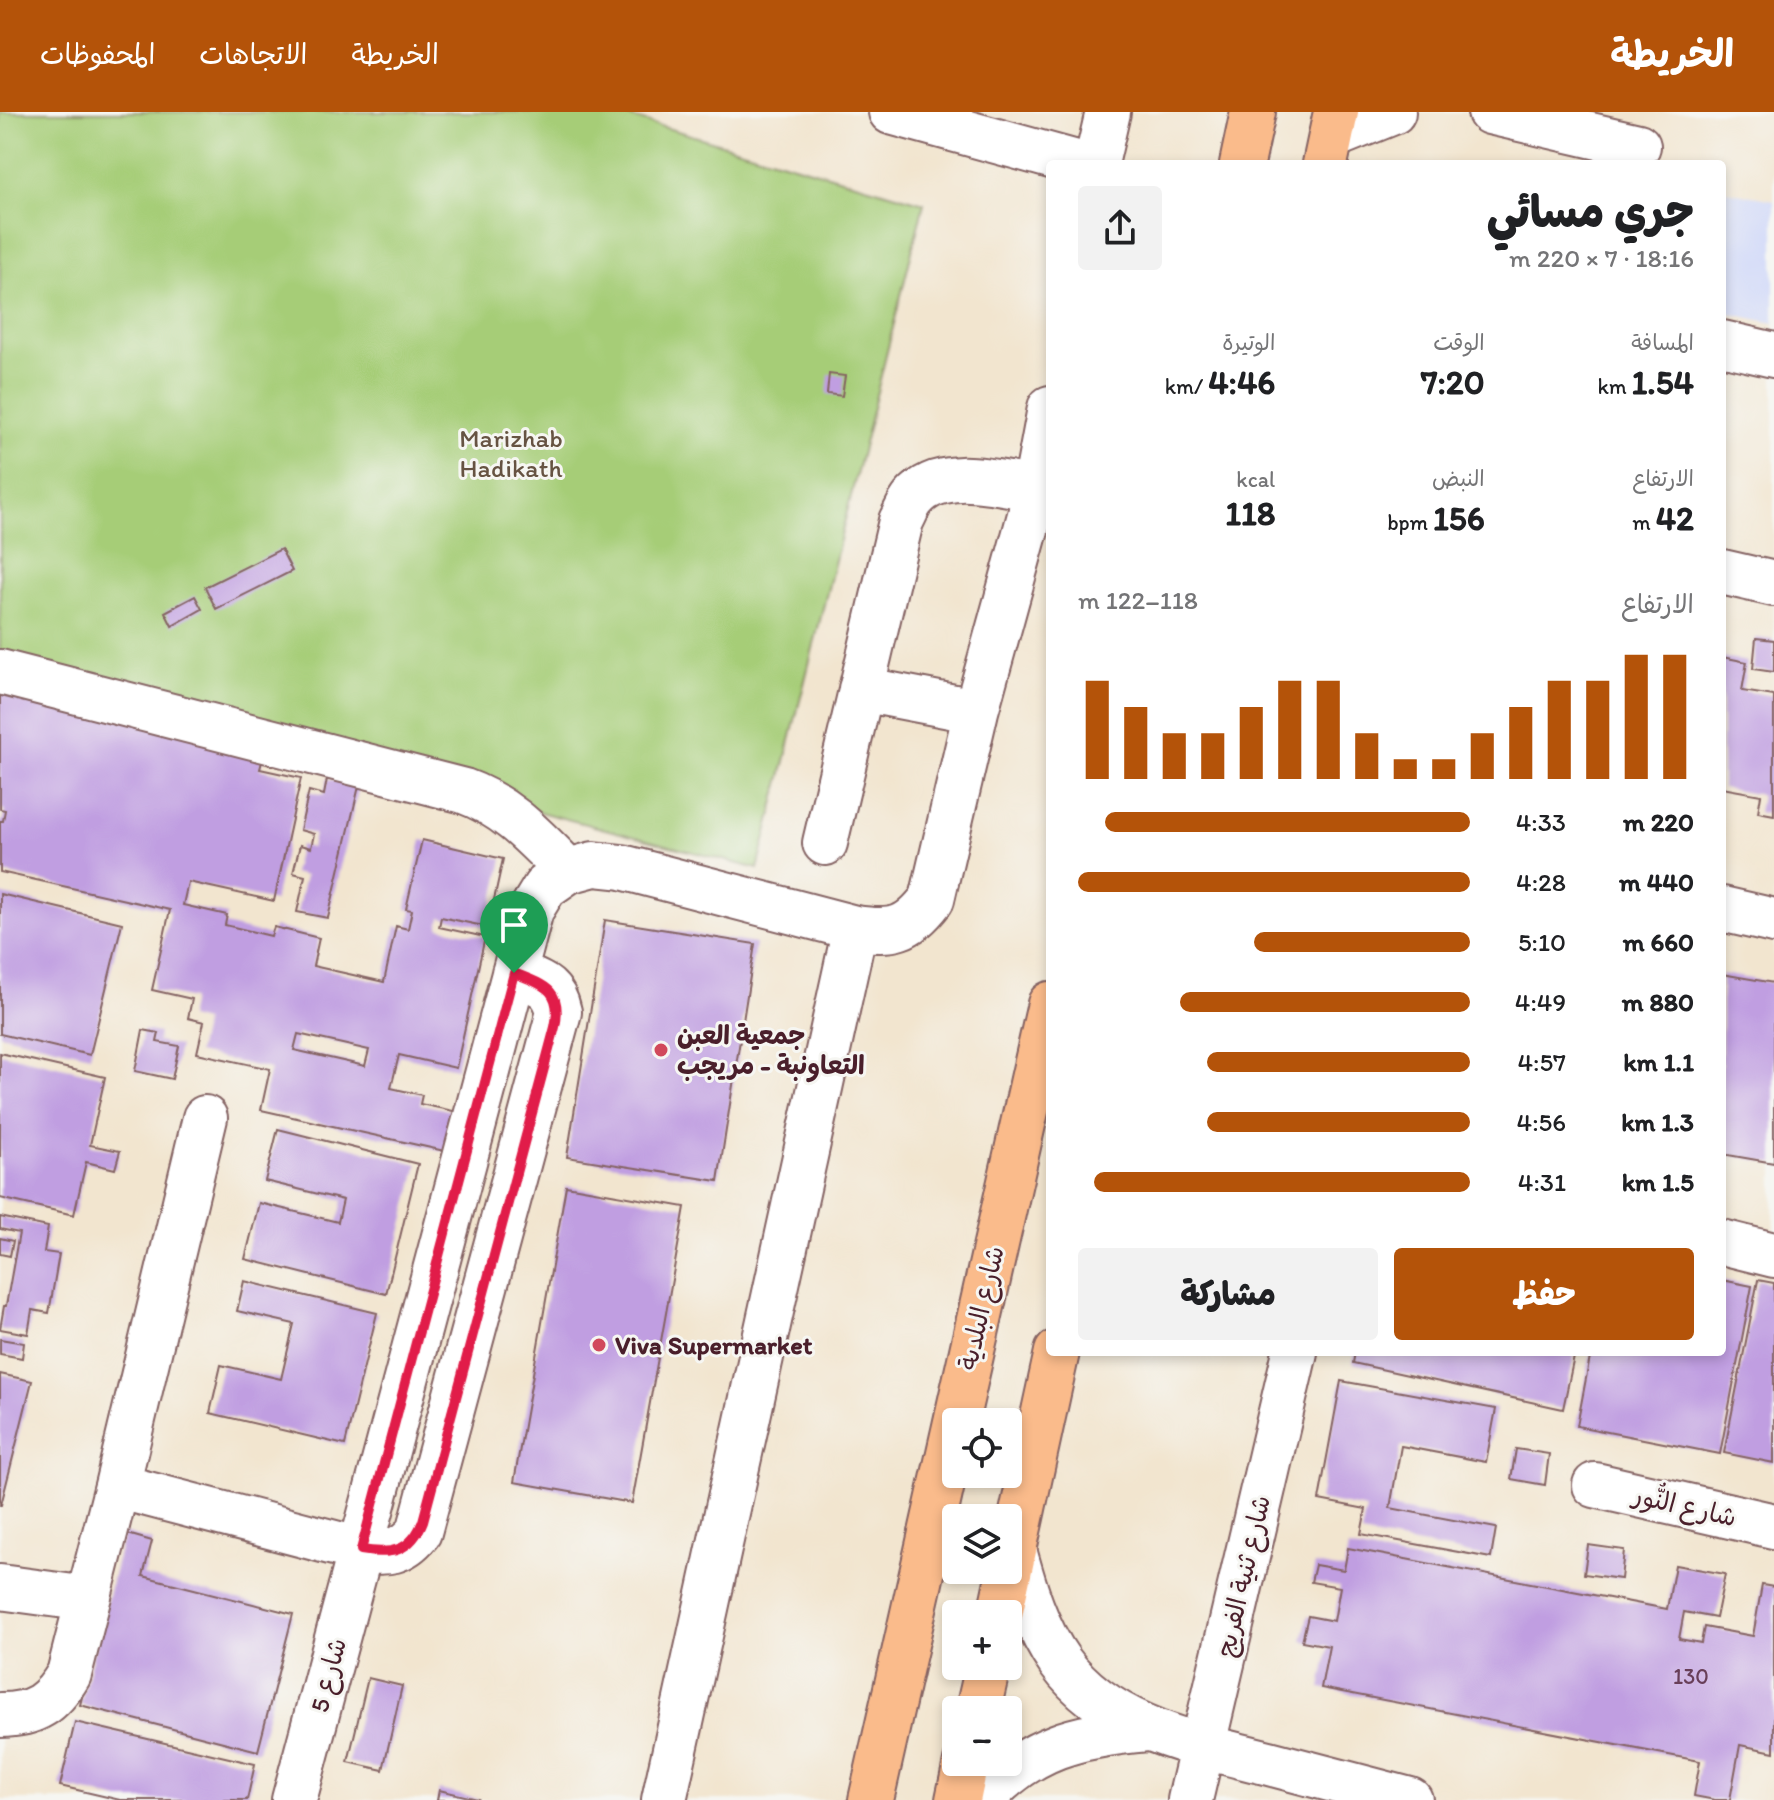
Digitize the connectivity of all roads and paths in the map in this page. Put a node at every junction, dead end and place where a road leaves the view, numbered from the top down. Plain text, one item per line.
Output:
1 (891, 112) edge
2 (1108, 112) edge
3 (1253, 112) edge
4 (1393, 112) edge
5 (1490, 112) edge
6 (1331, 138) edge
7 (1639, 141) edge
8 (1065, 160) edge
9 (1097, 160) edge
10 (1243, 160) edge
11 (1726, 344) edge
12 (1774, 355) edge
13 (1046, 430) edge
14 (1035, 489) junction
15 (1726, 573) edge
16 (1774, 584) edge
17 (0, 672) edge
18 (861, 689) junction
19 (976, 711) junction
20 (825, 843) dead end
21 (568, 871) junction
22 (1726, 910) edge
23 (1774, 921) edge
24 (855, 928) junction
25 (1046, 1022) edge
26 (205, 1118) dead end
27 (1726, 1243) edge
28 (1774, 1255) edge
29 (1056, 1356) edge
30 (1294, 1356) edge
31 (1595, 1485) dead end
32 (117, 1486) junction
33 (1022, 1513) edge
34 (1774, 1526) edge
35 (361, 1550) junction
36 (1022, 1577) edge
37 (0, 1587) edge
38 (88, 1599) junction
39 (0, 1715) edge
40 (1148, 1729) junction
41 (1203, 1746) junction
42 (963, 1776) edge
43 (294, 1800) edge
44 (664, 1800) edge
45 (871, 1800) edge
46 (958, 1800) edge
47 (982, 1800) edge
48 (1190, 1800) edge
49 (1410, 1800) edge

1 - 8 street
2 - 9 street
3 - 10 main road
4 - 6 street
5 - 7 street
11 - 12 street
13 - 14 street
14 - 18 street
14 - 19 street
15 - 16 street
17 - 21 street
18 - 19 street
18 - 20 street
19 - 24 street
21 - 24 street
21 - 35 street, شارع 5
22 - 23 street
24 - 44 street
25 - 45 main road, شارع البلدية
26 - 32 street
27 - 28 street
29 - 33 main road
30 - 41 street, شارع ثنية الفريج
31 - 34 street, شارع النُّور
32 - 35 street
32 - 38 street
35 - 43 street, شارع 5
36 - 40 street
37 - 38 street
38 - 39 street
40 - 41 street
40 - 47 street
41 - 48 street, شارع ثنية الفريج
41 - 49 street
42 - 46 main road

